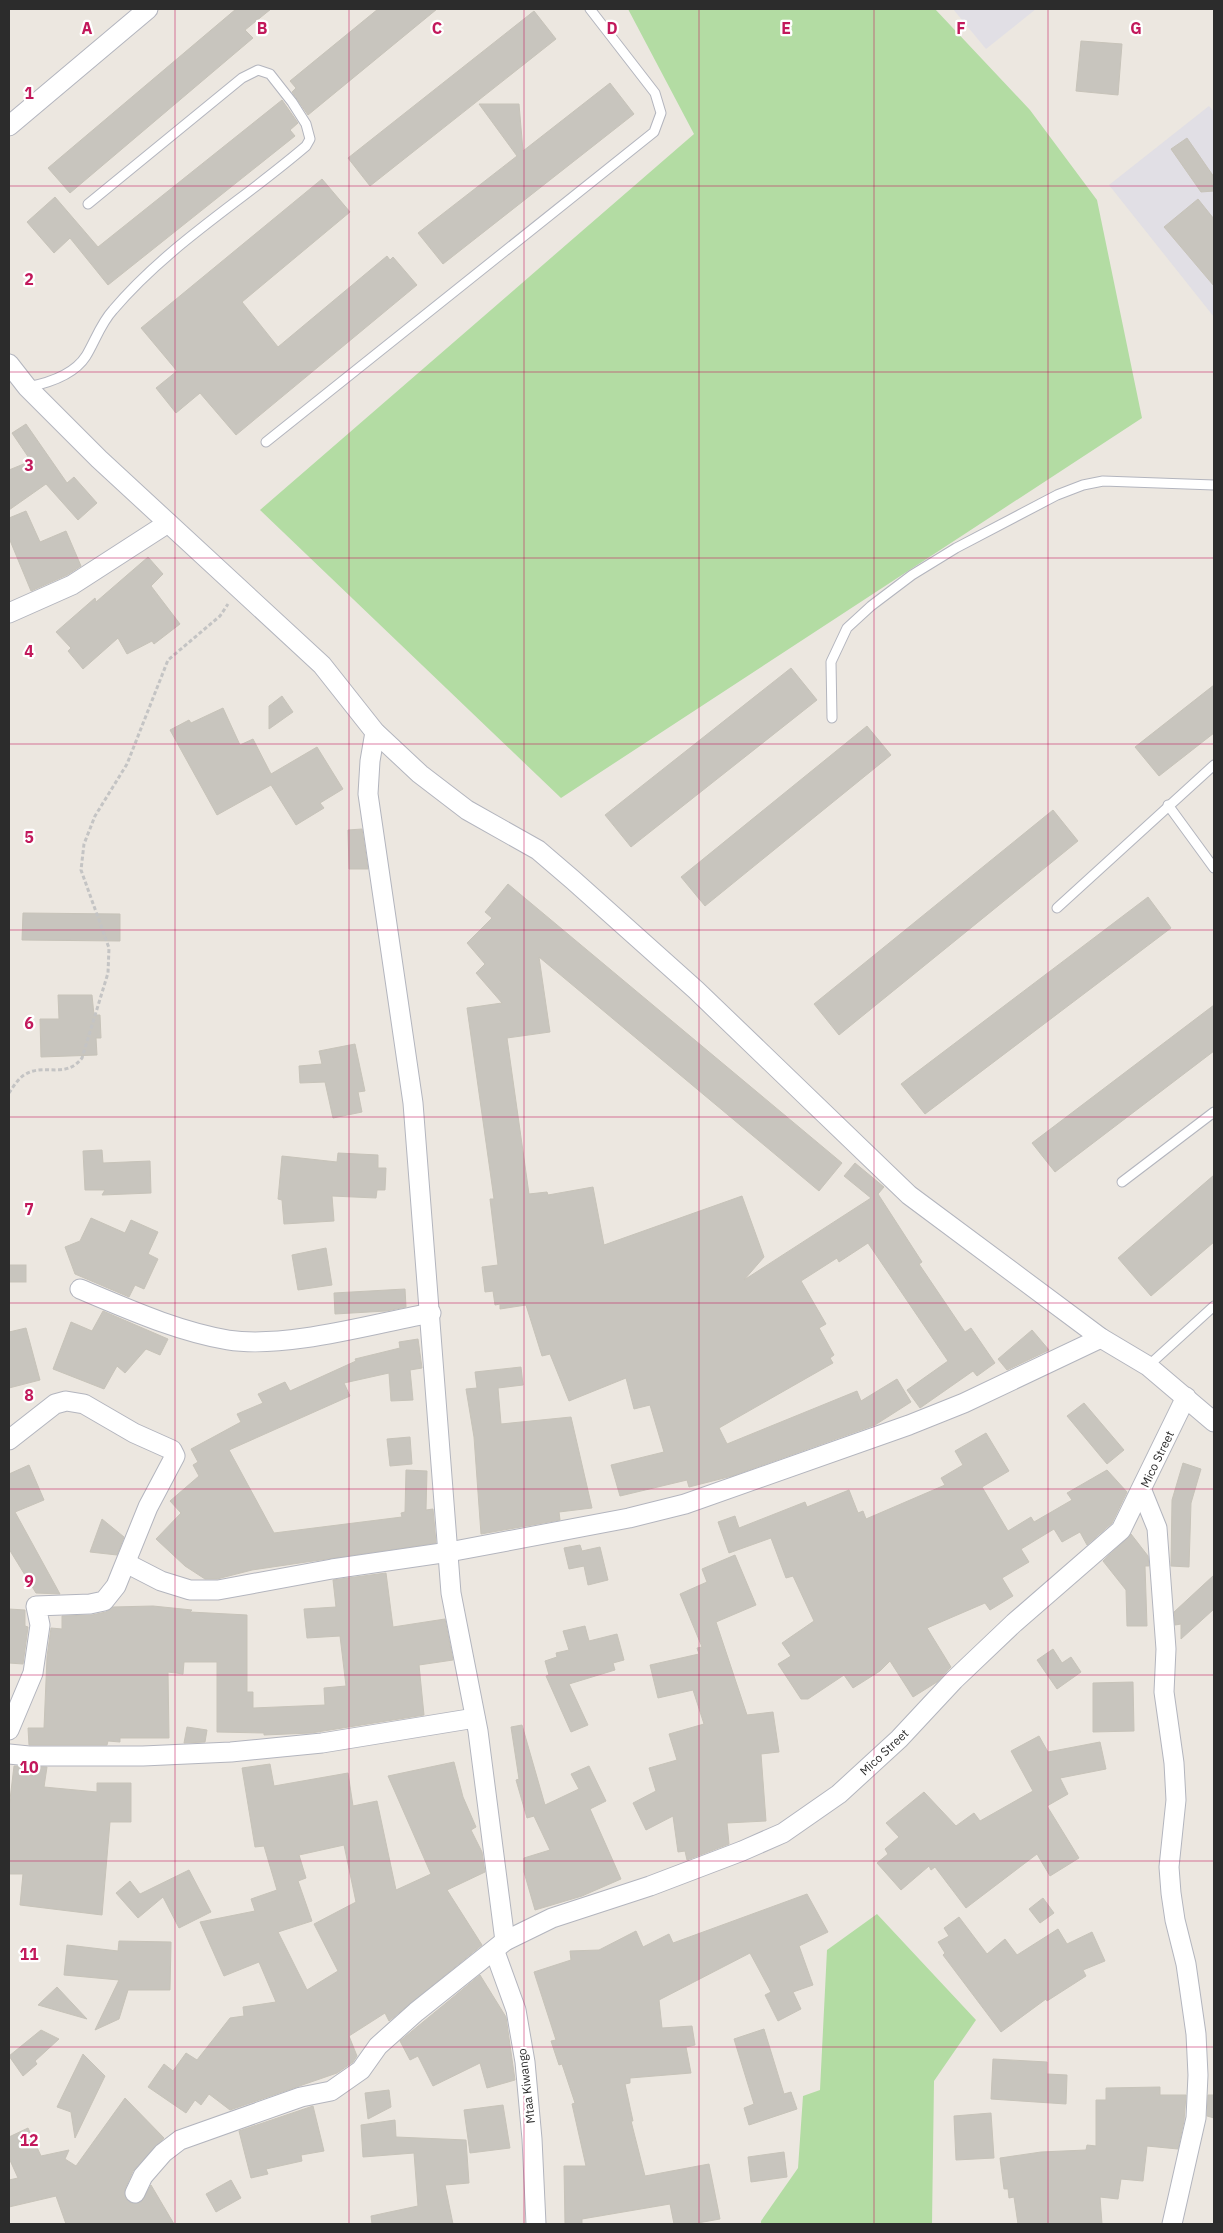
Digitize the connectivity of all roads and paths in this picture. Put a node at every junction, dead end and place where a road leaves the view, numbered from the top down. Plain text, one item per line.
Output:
1 (148, 9) edge
2 (590, 9) edge
3 (9, 126) edge
4 (88, 204) dead end
5 (9, 364) edge
6 (27, 388) junction
7 (9, 390) edge
8 (266, 442) dead end
9 (1214, 485) edge
10 (168, 523) junction
11 (236, 586) junction
12 (9, 613) edge
13 (832, 718) dead end
14 (375, 732) junction
15 (1214, 765) edge
16 (1168, 805) junction
17 (1214, 868) edge
18 (1057, 908) dead end
19 (9, 1093) edge
20 (1214, 1112) edge
21 (1122, 1182) dead end
22 (80, 1289) dead end
23 (1214, 1306) edge
24 (431, 1314) junction
25 (1101, 1338) junction
26 (1148, 1366) junction
27 (1186, 1397) junction
28 (1214, 1422) edge
29 (9, 1440) edge
30 (1142, 1491) junction
31 (449, 1552) junction
32 (126, 1563) junction
33 (476, 1718) junction
34 (9, 1730) edge
35 (9, 1754) edge
36 (500, 1947) junction
37 (135, 2193) dead end
38 (536, 2224) edge
39 (1172, 2224) edge

1 - 3 street
2 - 8 lane
4 - 6 lane
5 - 6 street
6 - 7 street
6 - 10 street
9 - 13 lane
10 - 11 street
10 - 12 street
11 - 14 street
11 - 19 path
14 - 24 street, Mtaa Kiwango
14 - 25 street
15 - 16 lane
16 - 17 lane
16 - 18 lane
20 - 21 lane
22 - 24 street
23 - 26 lane
24 - 31 street, Mtaa Kiwango
25 - 26 street
25 - 31 street
26 - 27 street
27 - 28 street
27 - 30 street, Mico Street
29 - 32 street
30 - 36 street, Mico Street
30 - 39 street
31 - 32 street
31 - 33 street, Mtaa Kiwango
32 - 34 street
33 - 35 street
33 - 36 street, Mtaa Kiwango
36 - 37 street, Mico Street
36 - 38 street, Mtaa Kiwango

